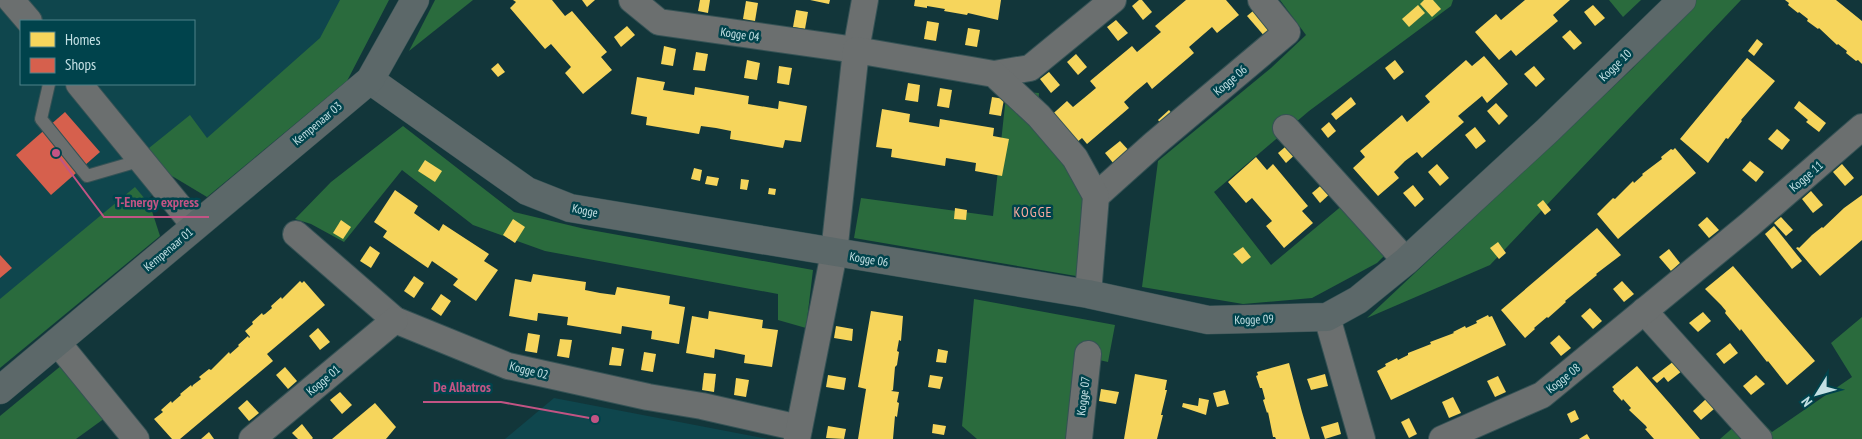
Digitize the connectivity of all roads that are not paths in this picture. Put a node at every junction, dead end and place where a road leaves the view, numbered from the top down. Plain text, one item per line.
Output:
1 (11, 0) edge
2 (415, 0) edge
3 (632, 0) edge
4 (865, 0) edge
5 (1112, 0) edge
6 (1260, 0) edge
7 (1682, 0) edge
8 (28, 20) edge
9 (856, 50) junction
10 (994, 74) junction
11 (370, 80) junction
12 (49, 85) edge
13 (80, 85) edge
14 (1862, 127) edge
15 (1286, 128) dead end
16 (1548, 130) joint
17 (142, 160) junction
18 (1096, 196) junction
19 (1749, 225) joint
20 (195, 226) junction
21 (296, 234) dead end
22 (834, 253) junction
23 (1406, 261) junction
24 (1088, 294) junction
25 (1644, 312) junction
26 (1327, 317) junction
27 (395, 320) junction
28 (57, 342) junction
29 (1088, 354) dead end
30 (0, 390) edge
31 (798, 433) edge
32 (136, 439) edge
33 (252, 439) edge
34 (1078, 439) edge
35 (1362, 439) edge
36 (1442, 439) edge
37 (1759, 439) edge

1 - 8 street
2 - 11 street, Kempenaar 03
3 - 9 street, Kogge 04
4 - 9 street, Kogge 06
5 - 10 street
6 - 18 street, Kogge 06
7 - 16 street, Kogge 10
9 - 10 street
9 - 22 street, Kogge 06
10 - 18 street
11 - 20 street, Kempenaar 03
11 - 22 street, Kogge
12 - 17 lane
13 - 17 street, Kempenaar 01
14 - 19 street, Kogge 11
15 - 23 street
16 - 23 street, Kogge 09
17 - 20 street, Kempenaar 01
18 - 24 street
19 - 25 street, Kogge 08
20 - 28 street, Kempenaar 01
21 - 27 street, Kogge 02
22 - 24 street, Kogge 06
22 - 31 street, Kogge 02
23 - 26 street, Kogge 09
24 - 26 street, Kogge 09
25 - 36 street, Kogge 08
25 - 37 street
26 - 35 street
27 - 31 street, Kogge 02
27 - 33 street, Kogge 01
28 - 30 street, Kempenaar 01
28 - 32 street
29 - 34 street, Kogge 07

